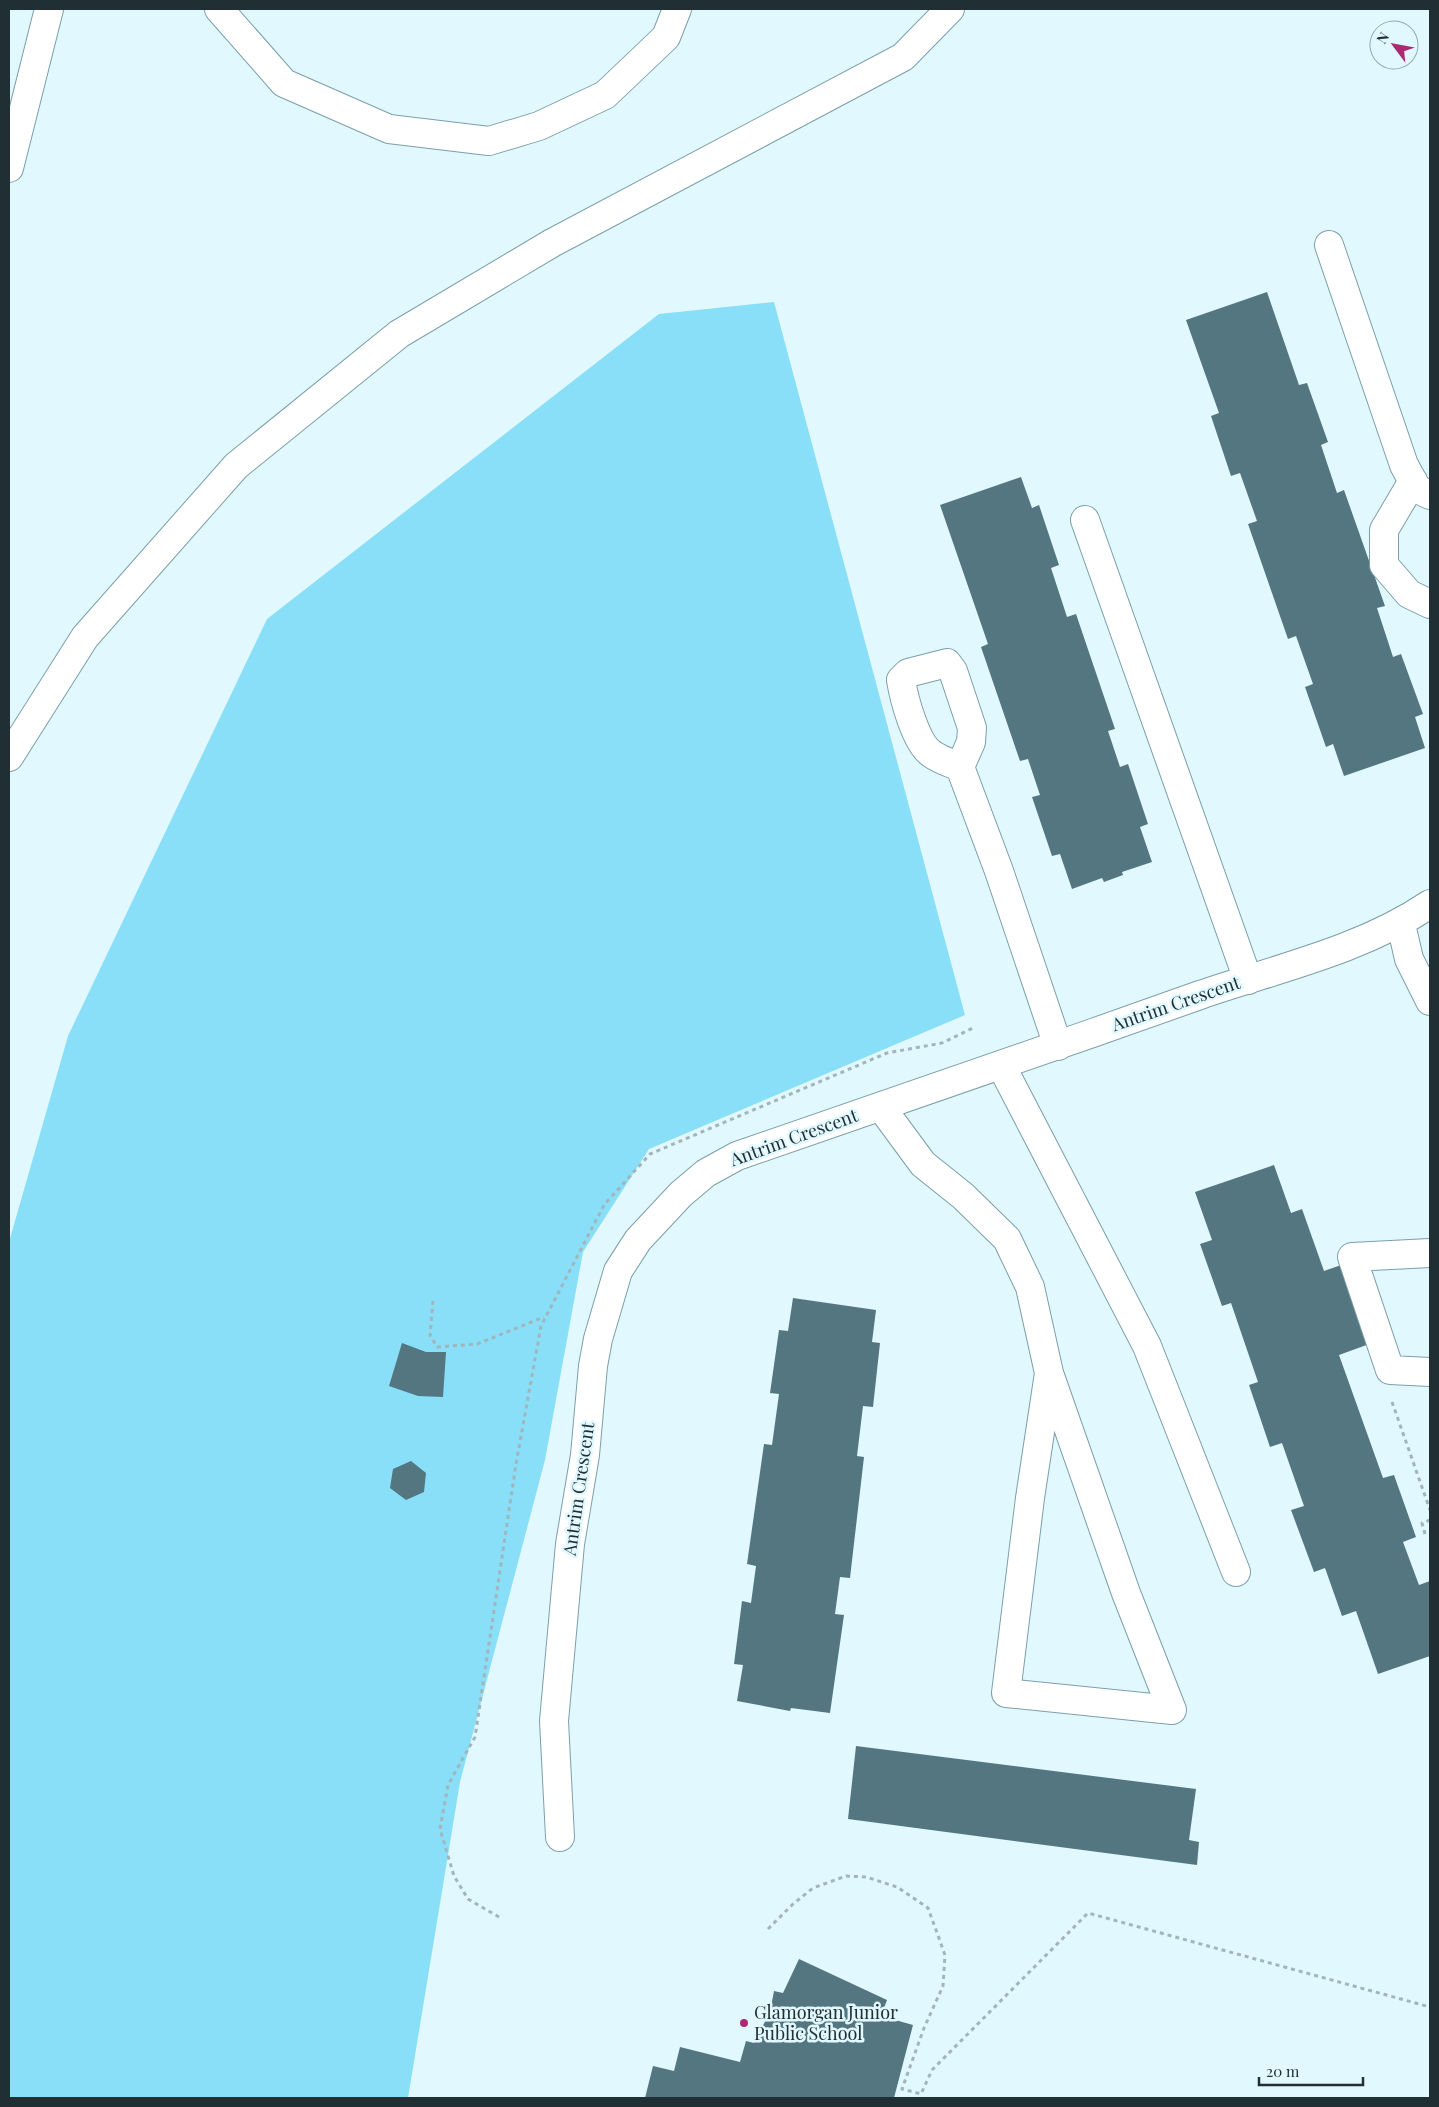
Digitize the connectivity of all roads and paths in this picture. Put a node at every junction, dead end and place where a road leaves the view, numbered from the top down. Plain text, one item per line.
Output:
1 (49, 9) edge
2 (219, 9) edge
3 (677, 9) edge
4 (950, 9) edge
5 (9, 168) edge
6 (1329, 245) dead end
7 (1421, 488) edge
8 (1085, 520) dead end
9 (1430, 604) edge
10 (9, 757) edge
11 (960, 767) dead end
12 (1430, 904) edge
13 (1401, 924) junction
14 (1248, 980) junction
15 (1430, 1001) edge
16 (1058, 1046) junction
17 (1001, 1065) junction
18 (881, 1107) junction
19 (1430, 1253) edge
20 (433, 1301) dead end
21 (545, 1317) dead end
22 (1430, 1372) edge
23 (1048, 1373) junction
24 (1430, 1520) edge
25 (1425, 1534) dead end
26 (1236, 1572) dead end
27 (560, 1836) dead end
28 (768, 1929) dead end
29 (1430, 2008) edge

1 - 5 main road
2 - 3 main road
4 - 10 main road
6 - 7 main road
7 - 9 main road
8 - 14 main road
11 - 16 main road
12 - 13 main road, Antrim Crescent
13 - 14 main road, Antrim Crescent
13 - 15 main road
14 - 16 main road, Antrim Crescent
16 - 17 main road, Antrim Crescent
17 - 18 main road, Antrim Crescent
17 - 26 main road
18 - 23 main road
18 - 27 main road, Antrim Crescent
19 - 22 main road
20 - 21 path
23 - 23 main road
24 - 25 path
28 - 29 path

